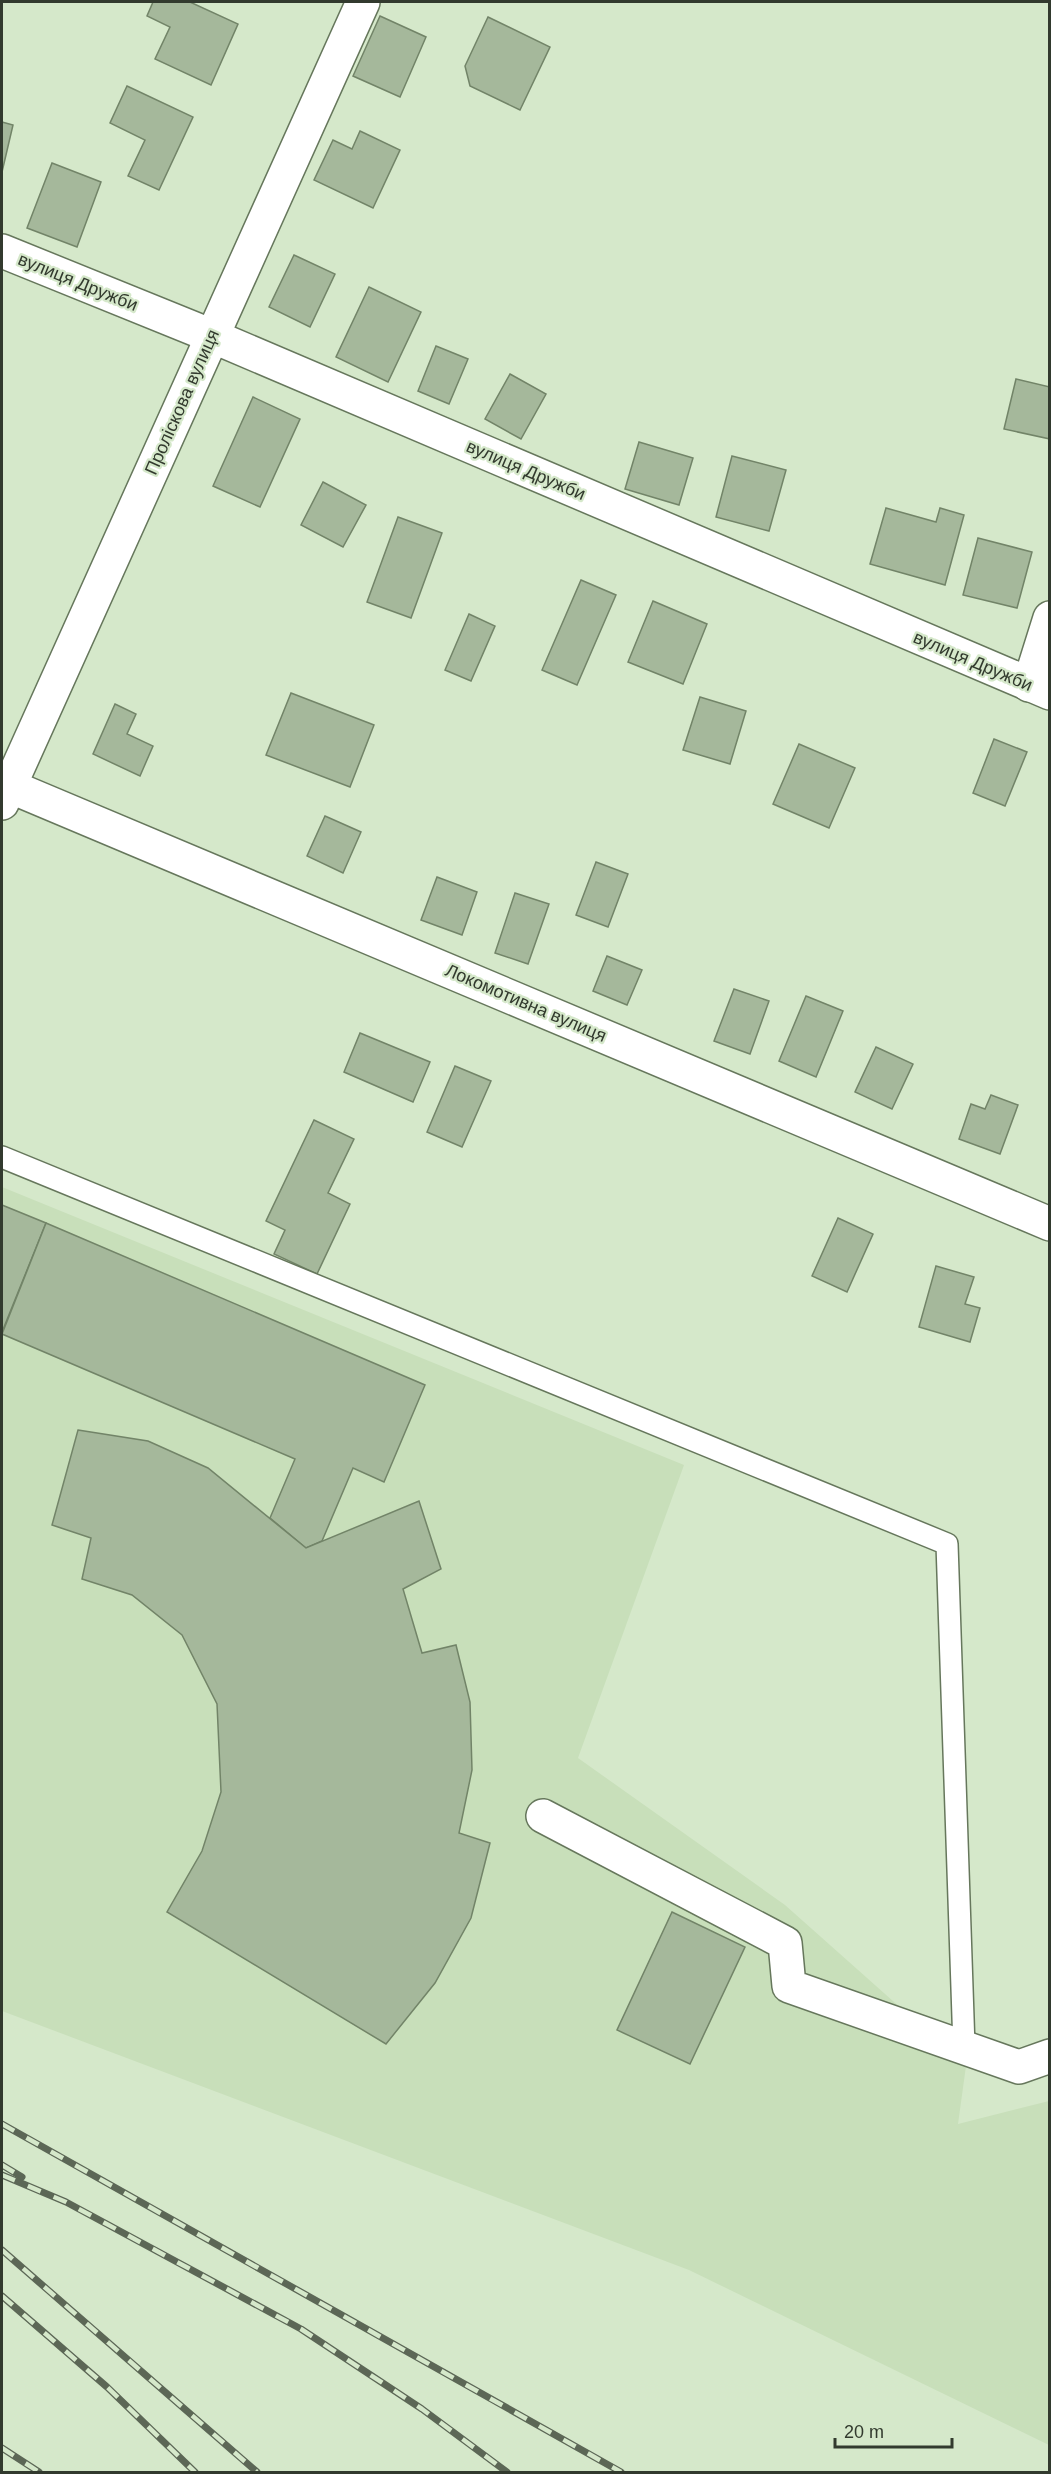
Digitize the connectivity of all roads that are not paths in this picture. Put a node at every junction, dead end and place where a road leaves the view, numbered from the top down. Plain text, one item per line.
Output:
1 (363, 2) edge
2 (2, 251) edge
3 (212, 336) junction
4 (1050, 618) edge
5 (1039, 689) edge
6 (4, 790) edge
7 (2, 1157) edge
8 (1050, 1224) edge
9 (543, 1816) dead end
10 (964, 2047) junction
11 (1050, 2056) edge

1 - 3 street, Проліскова вулиця
2 - 3 street, вулиця Дружби
3 - 5 street, вулиця Дружби
3 - 6 street, Проліскова вулиця
4 - 5 street
6 - 8 street, Локомотивна вулиця
7 - 10 lane
9 - 10 street
10 - 11 street

